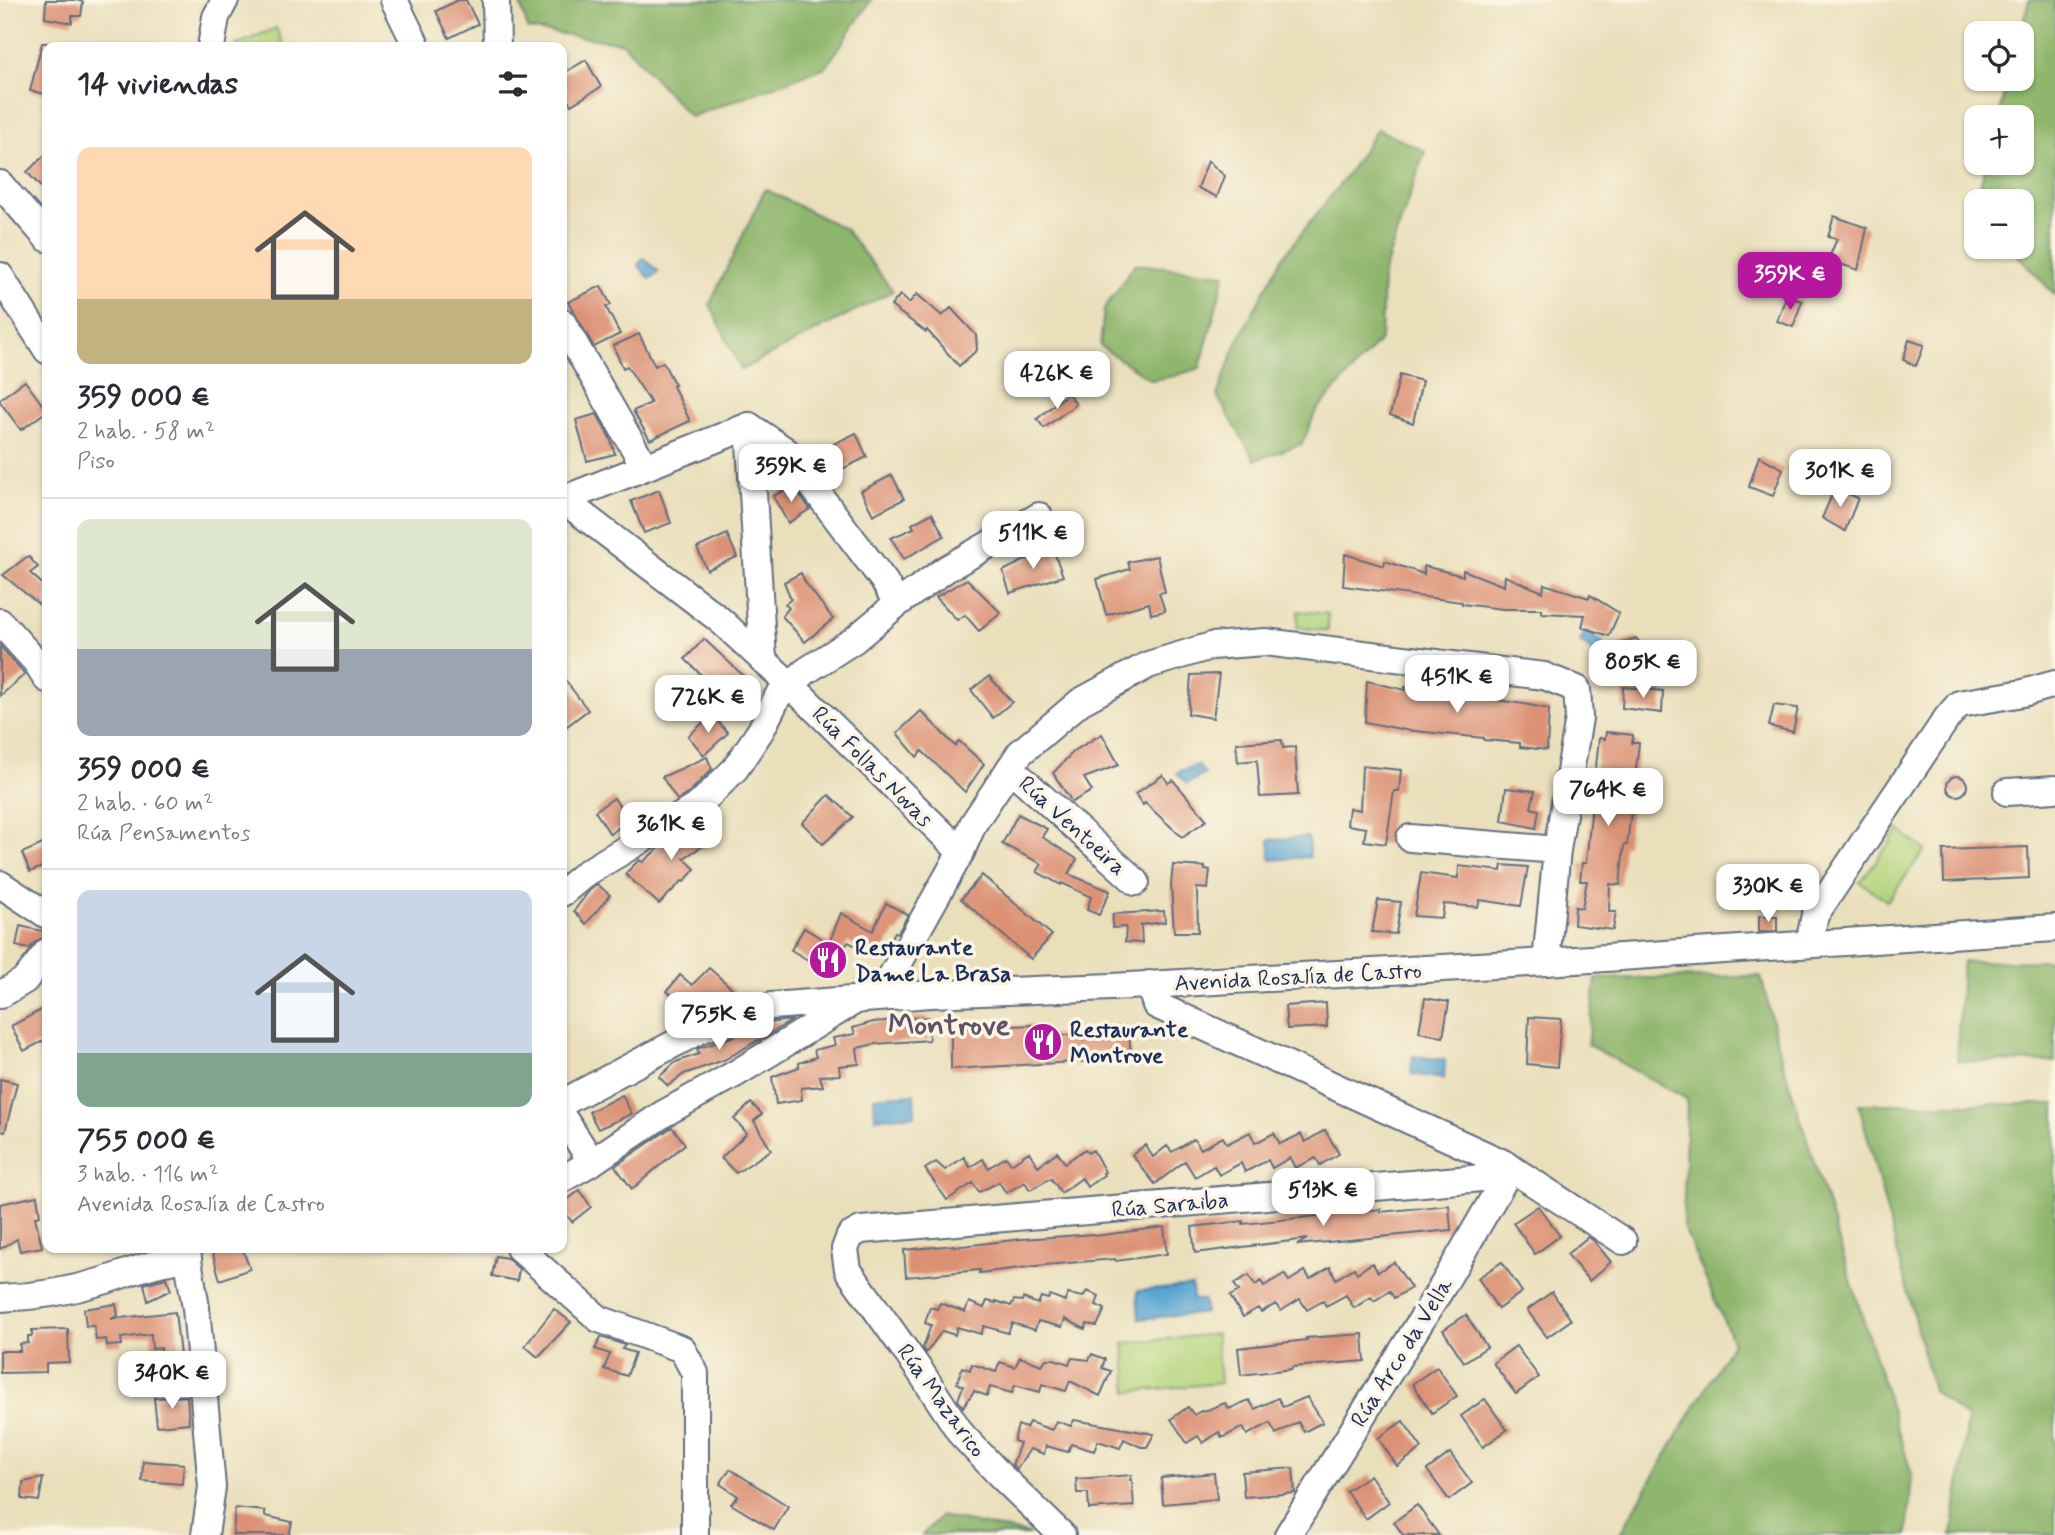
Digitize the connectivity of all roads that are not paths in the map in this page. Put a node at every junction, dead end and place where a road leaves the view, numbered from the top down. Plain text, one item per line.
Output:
1 (225, 0) edge
2 (394, 0) edge
3 (496, 0) edge
4 (212, 42) edge
5 (415, 42) edge
6 (497, 42) edge
7 (0, 184) edge
8 (42, 231) edge
9 (0, 276) edge
10 (567, 331) edge
11 (42, 342) edge
12 (749, 426) junction
13 (645, 467) junction
14 (567, 497) edge
15 (567, 502) edge
16 (1039, 516) dead end
17 (897, 604) junction
18 (0, 622) edge
19 (763, 660) junction
20 (42, 671) edge
21 (2055, 684) edge
22 (791, 685) junction
23 (1010, 768) junction
24 (2055, 789) edge
25 (2007, 792) dead end
26 (1410, 838) dead end
27 (1557, 850) junction
28 (961, 852) junction
29 (1136, 883) dead end
30 (0, 884) edge
31 (567, 888) edge
32 (42, 912) edge
33 (2055, 928) edge
34 (1812, 944) junction
35 (42, 958) edge
36 (1546, 962) junction
37 (1149, 984) junction
38 (0, 995) edge
39 (892, 996) junction
40 (859, 998) junction
41 (567, 1100) edge
42 (567, 1124) edge
43 (592, 1161) junction
44 (1508, 1172) junction
45 (567, 1177) edge
46 (1623, 1241) dead end
47 (845, 1249) joint
48 (187, 1253) edge
49 (525, 1253) edge
50 (0, 1298) edge
51 (695, 1533) dead end
52 (205, 1535) edge
53 (1062, 1535) edge
54 (1288, 1535) edge

1 - 4 street
2 - 5 street
3 - 6 street
7 - 8 street
9 - 11 street
10 - 13 street
12 - 13 street
12 - 17 street
12 - 19 street
13 - 14 street
15 - 19 street, Rúa Follas Novas
16 - 17 street
17 - 22 street
18 - 20 street
19 - 22 street, Rúa Follas Novas
21 - 34 street
22 - 28 street, Rúa Follas Novas
22 - 31 street
23 - 27 street, Rúa Ventoeira
23 - 28 street, Rúa Ventoeira
23 - 29 street, Rúa Ventoeira
24 - 25 street
26 - 27 street
27 - 36 street, Rúa Ventoeira
28 - 39 street
30 - 32 street
33 - 34 street, Avenida Rosalía de Castro
34 - 36 street, Avenida Rosalía de Castro
35 - 38 street
36 - 37 street, Avenida Rosalía de Castro
37 - 39 street, Avenida Rosalía de Castro
37 - 44 street
39 - 40 street, Avenida Rosalía de Castro
40 - 41 street, Avenida Rosalía de Castro
40 - 43 street
42 - 43 street
43 - 45 street
44 - 46 street
44 - 47 street, Rúa Saraiba
44 - 54 street, Rúa Arco da Vella
47 - 53 street, Rúa Mazarico
48 - 50 street
48 - 52 street
49 - 51 street

